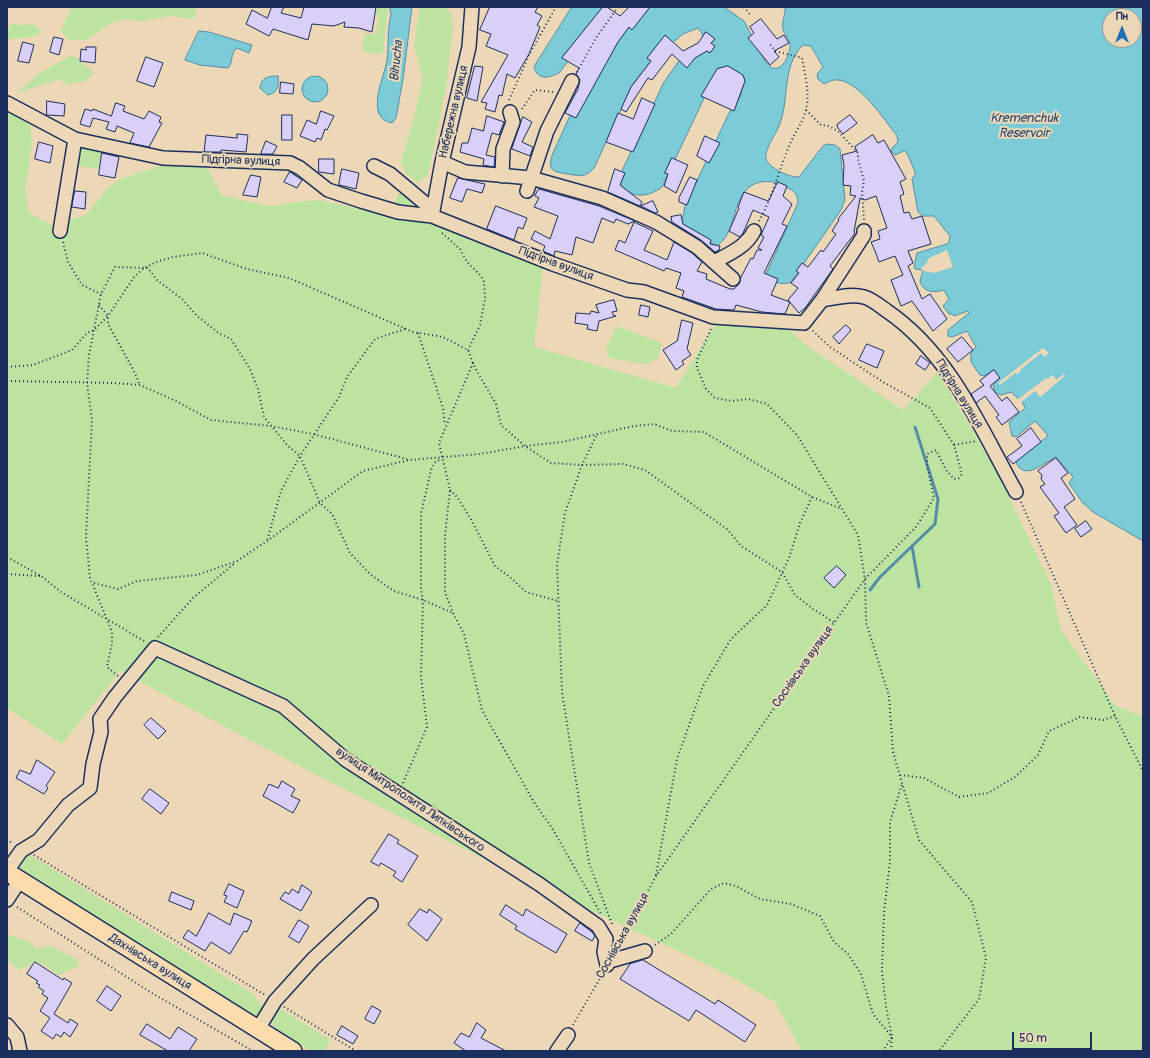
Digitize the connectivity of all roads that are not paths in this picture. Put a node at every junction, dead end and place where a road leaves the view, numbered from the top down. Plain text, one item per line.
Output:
1 (469, 8) edge
2 (570, 85) road end
3 (7, 103) edge
4 (512, 117) road end
5 (75, 139) junction
6 (442, 162) junction
7 (374, 166) dead end
8 (502, 176) junction
9 (529, 184) junction
10 (434, 215) junction
11 (60, 230) road end
12 (754, 230) road end
13 (864, 231) road end
14 (714, 262) junction
15 (733, 279) dead end
16 (822, 300) junction
17 (1016, 492) road end
18 (11, 874) edge
19 (10, 903) edge
20 (371, 905) dead end
21 (645, 950) road end
22 (7, 1025) edge
23 (258, 1029) junction
24 (568, 1035) road end
25 (561, 1050) edge
26 (20, 1051) edge
27 (293, 1051) edge

1 - 6 street, Набережна вулиця
2 - 9 street
3 - 5 street, Підгірна вулиця
4 - 8 street
5 - 10 street, Підгірна вулиця
5 - 11 street
6 - 8 street
6 - 10 street, Набережна вулиця
7 - 10 street
8 - 9 street
9 - 14 street
10 - 16 street, Підгірна вулиця
12 - 14 street
13 - 16 street
14 - 15 street
16 - 17 street, Підгірна вулиця
18 - 19 street
18 - 21 street, вулиця Митрополита Липківського
18 - 23 main road, Дахнівська вулиця
20 - 23 street
22 - 26 street
23 - 27 main road, Дахнівська вулиця
24 - 25 street

